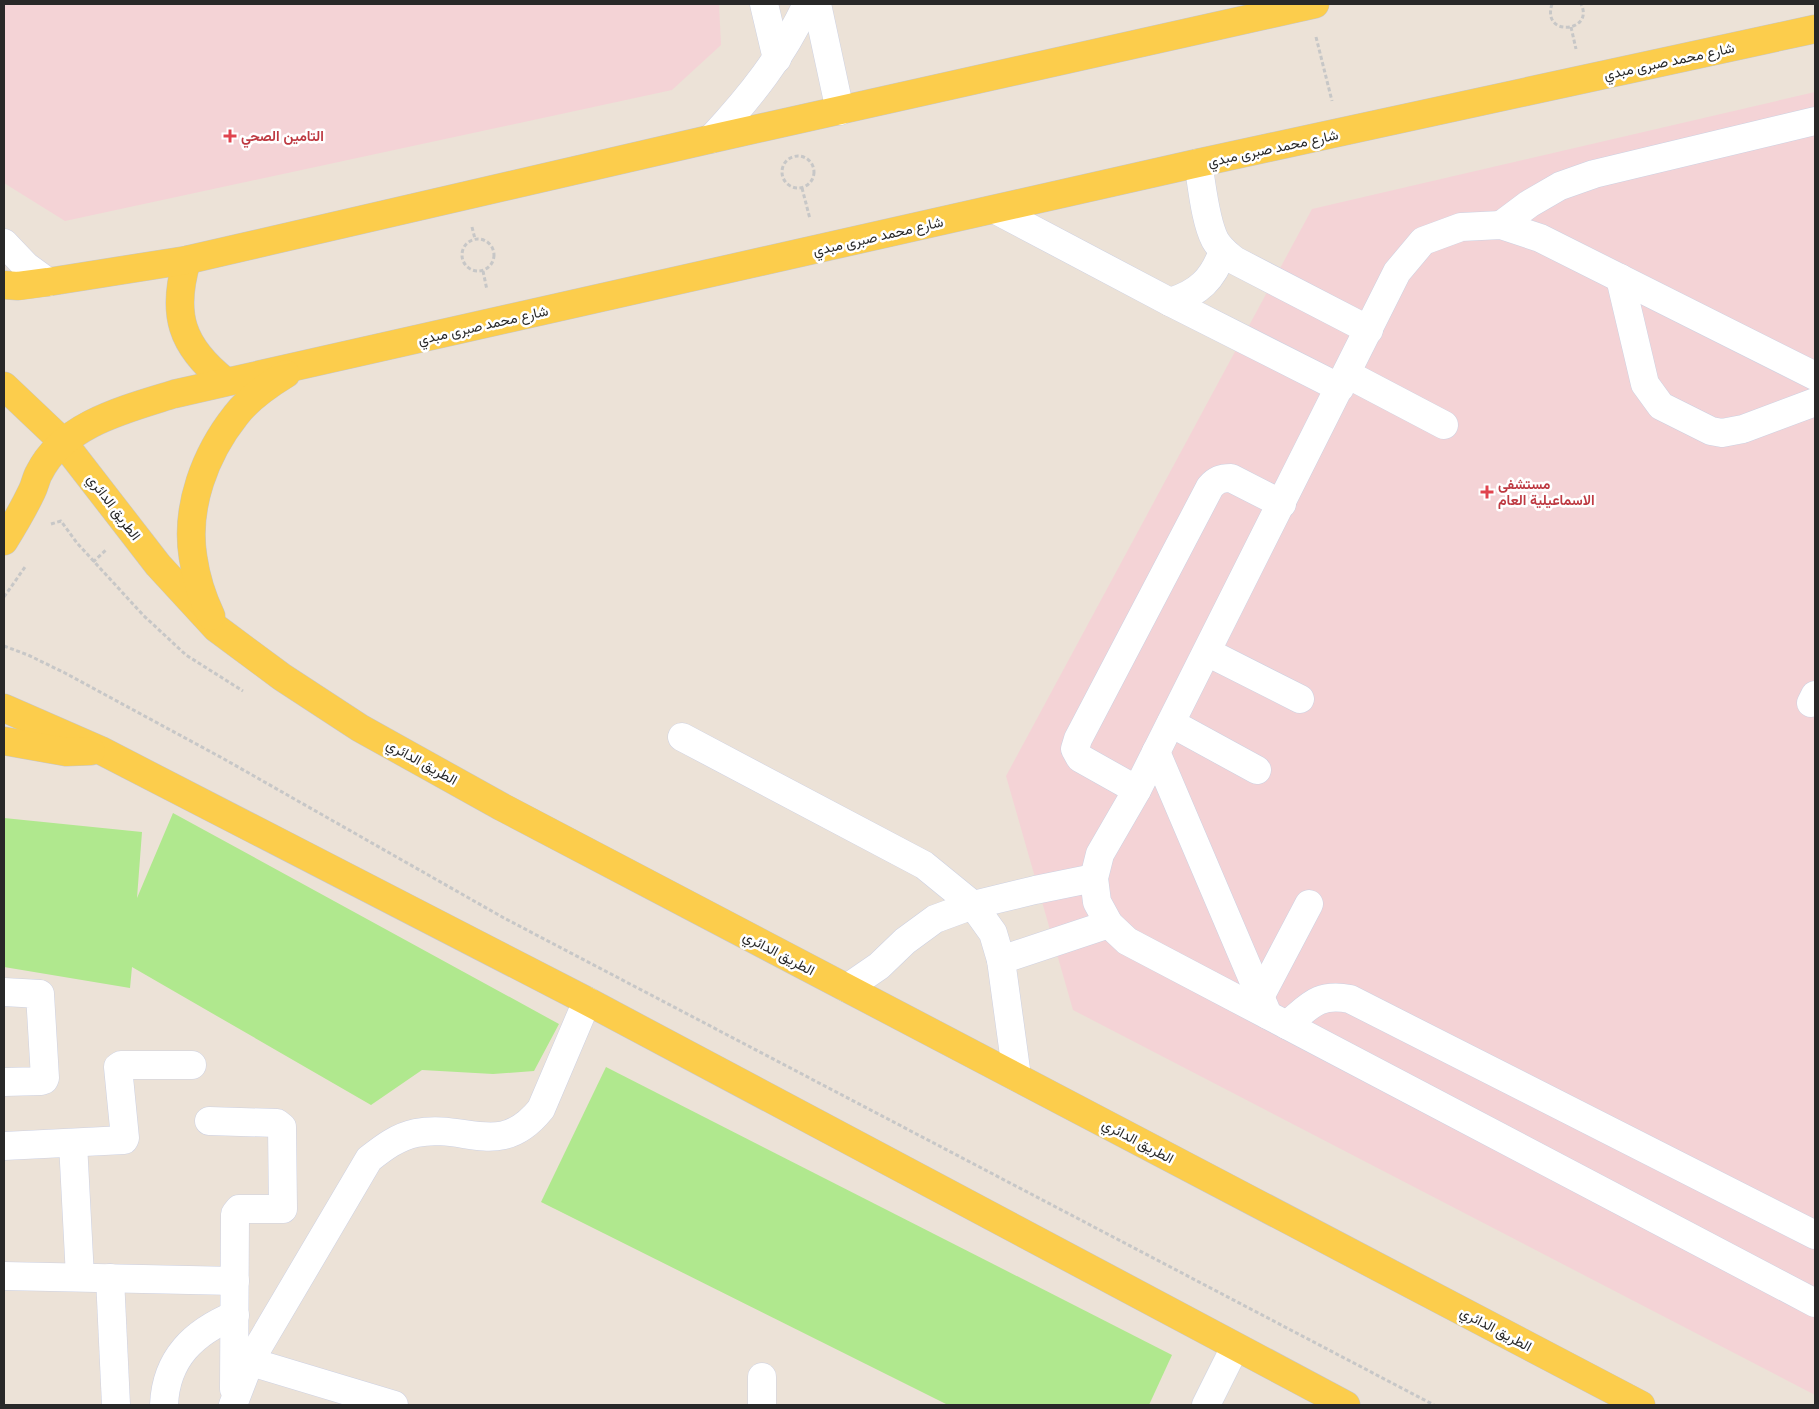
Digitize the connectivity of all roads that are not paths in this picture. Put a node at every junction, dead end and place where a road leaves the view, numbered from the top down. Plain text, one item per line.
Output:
1 (764, 4) edge
2 (807, 4) edge
3 (817, 4) edge
4 (1311, 5) edge
5 (1815, 29) edge
6 (776, 59) junction
7 (840, 111) junction
8 (1815, 121) edge
9 (711, 139) junction
10 (1198, 163) junction
11 (996, 210) junction
12 (1502, 225) junction
13 (4, 243) edge
14 (1223, 251) junction
15 (187, 260) junction
16 (1620, 278) junction
17 (48, 282) junction
18 (4, 285) edge
19 (1170, 302) junction
20 (1369, 330) junction
21 (297, 367) junction
22 (1815, 376) edge
23 (225, 381) junction
24 (1343, 381) junction
25 (4, 386) edge
26 (1815, 402) edge
27 (1444, 425) dead end
28 (62, 441) junction
29 (1282, 504) junction
30 (4, 541) edge
31 (216, 628) junction
32 (1207, 652) junction
33 (1300, 699) dead end
34 (4, 708) edge
35 (1171, 723) junction
36 (682, 737) dead end
37 (4, 741) edge
38 (100, 750) junction
39 (1156, 752) junction
40 (1257, 770) dead end
41 (1137, 790) junction
42 (1094, 878) junction
43 (1309, 904) dead end
44 (973, 905) junction
45 (1109, 924) junction
46 (1001, 960) junction
47 (847, 988) junction
48 (4, 992) edge
49 (587, 1001) junction
50 (1272, 1013) junction
51 (192, 1065) dead end
52 (1017, 1077) junction
53 (4, 1082) edge
54 (209, 1121) dead end
55 (73, 1143) junction
56 (4, 1146) edge
57 (1815, 1235) edge
58 (4, 1276) edge
59 (80, 1276) junction
60 (110, 1278) junction
61 (235, 1281) junction
62 (1815, 1303) edge
63 (235, 1315) junction
64 (1235, 1347) junction
65 (251, 1362) junction
66 (762, 1378) dead end
67 (366, 1401) edge
68 (234, 1403) edge
69 (116, 1405) edge
70 (164, 1405) edge
71 (394, 1405) edge
72 (762, 1405) edge
73 (1206, 1405) edge
74 (1346, 1405) edge
75 (1641, 1405) edge

1 - 6 street
2 - 6 street
3 - 7 street
4 - 7 main road
5 - 10 main road, شارع محمد صبرى مبدي
6 - 9 street
7 - 9 main road
8 - 12 street
9 - 15 main road
10 - 11 main road, شارع محمد صبرى مبدي
10 - 14 street
11 - 19 street
11 - 21 main road, شارع محمد صبرى مبدي
12 - 16 street
12 - 20 street
13 - 17 street
14 - 19 street
14 - 20 street
15 - 17 main road
15 - 23 main road
16 - 22 street
16 - 26 street
17 - 18 main road
19 - 24 street
20 - 24 street
21 - 23 main road, شارع محمد صبرى مبدي
21 - 31 main road
23 - 28 main road, شارع محمد صبرى مبدي
24 - 27 street
24 - 29 street
25 - 28 main road, الطريق الدائري
28 - 30 main road, شارع محمد صبرى مبدي
28 - 31 main road, الطريق الدائري
29 - 32 street
29 - 41 street
31 - 47 main road, الطريق الدائري
32 - 33 street
32 - 35 street
34 - 38 main road
35 - 39 street
35 - 40 street
36 - 44 street
37 - 38 main road
38 - 49 main road
39 - 41 street
39 - 50 street
41 - 42 street
42 - 44 street
42 - 45 street
43 - 50 street
44 - 46 street
44 - 47 street
45 - 46 street
45 - 50 street
46 - 52 street
47 - 52 main road, الطريق الدائري
48 - 53 street
49 - 64 main road
49 - 65 street
50 - 57 street
50 - 62 street
51 - 55 street
52 - 75 main road, الطريق الدائري
54 - 61 street
55 - 56 street
55 - 59 street
58 - 59 street
59 - 60 street
60 - 61 street
60 - 69 street
61 - 63 street
63 - 68 street
63 - 70 street
64 - 73 street
64 - 74 main road
65 - 67 street
65 - 68 street
66 - 72 street
67 - 71 street

